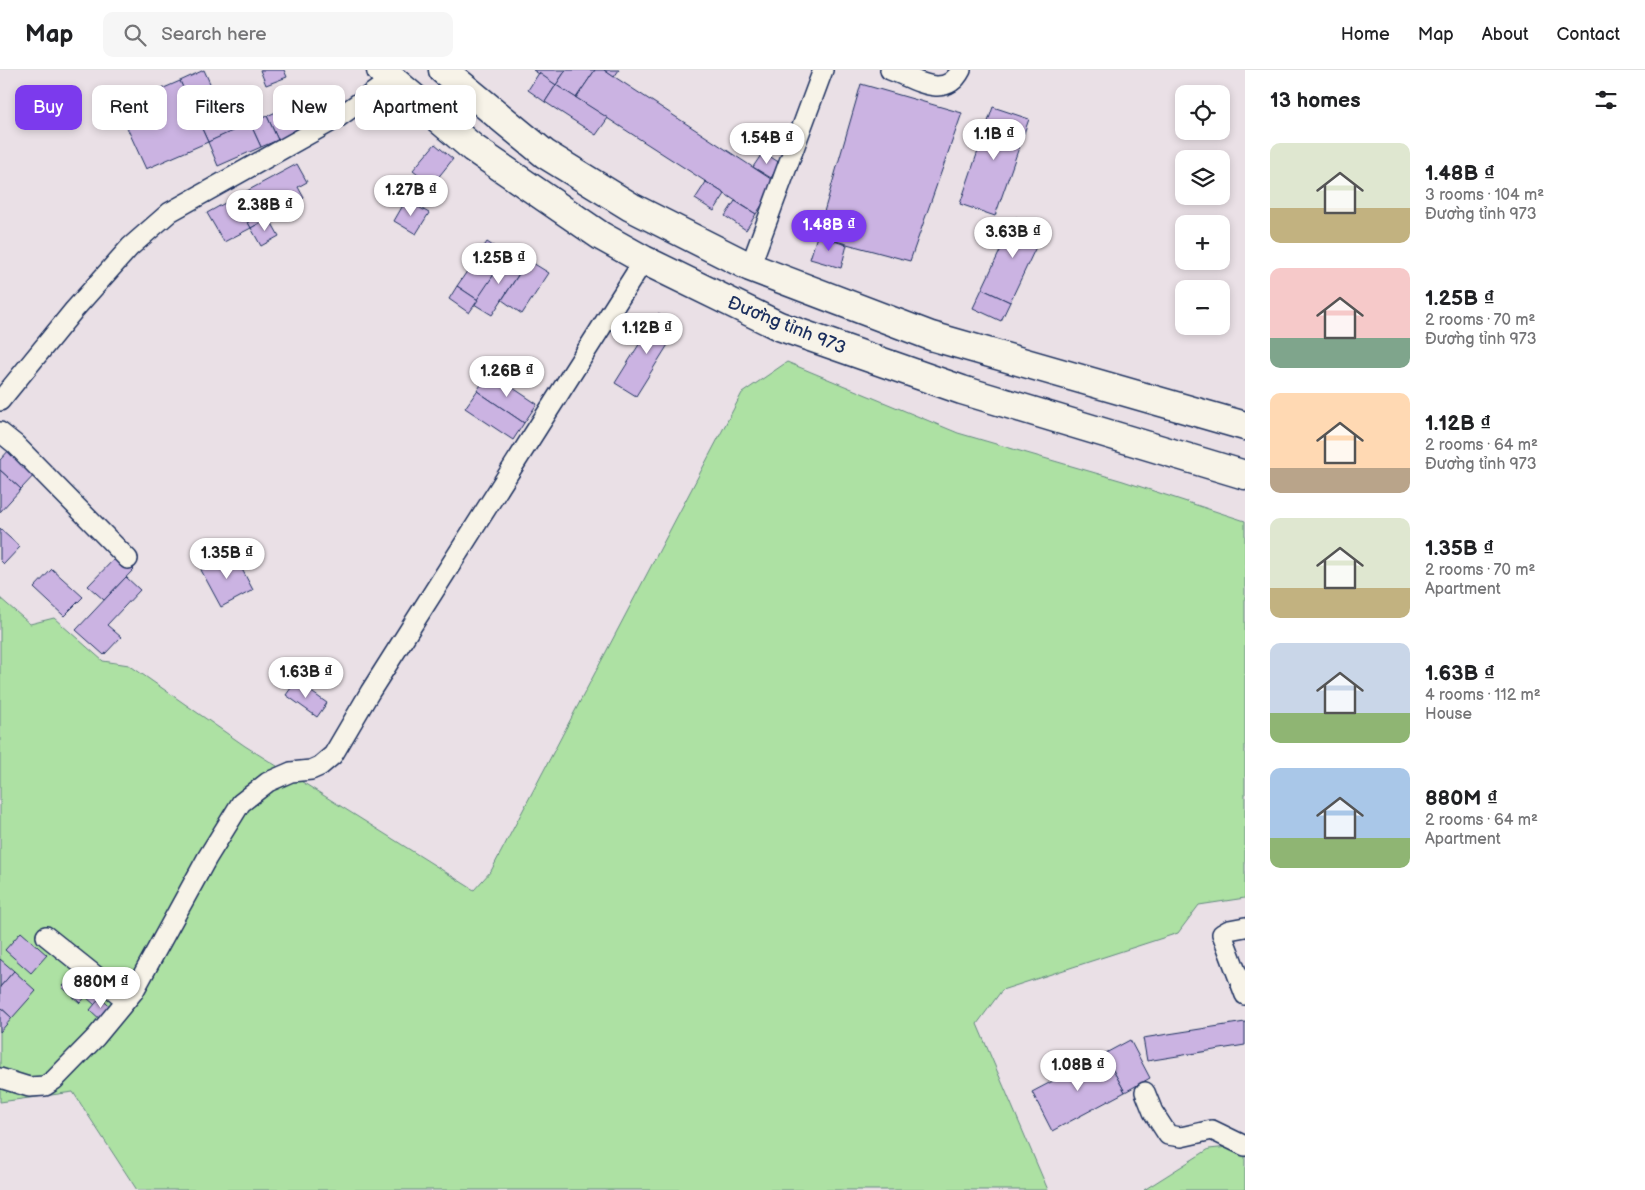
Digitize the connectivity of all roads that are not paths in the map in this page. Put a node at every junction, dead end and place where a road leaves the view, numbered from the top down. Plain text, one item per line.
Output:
1 (444, 70) edge
2 (823, 70) edge
3 (890, 70) edge
4 (961, 70) edge
5 (386, 75) edge
6 (644, 260) junction
7 (750, 267) junction
8 (0, 401) edge
9 (1245, 426) edge
10 (0, 432) edge
11 (1245, 476) edge
12 (128, 559) dead end
13 (1245, 927) edge
14 (46, 936) dead end
15 (1245, 995) edge
16 (126, 1000) junction
17 (0, 1078) edge
18 (1145, 1092) dead end
19 (1245, 1146) edge

1 - 7 main road
2 - 7 street
3 - 4 street
5 - 6 main road, Đường tỉnh 973
5 - 8 street
6 - 11 main road, Đường tỉnh 973
6 - 16 street
7 - 9 main road
10 - 12 street
13 - 15 street
14 - 16 street
16 - 17 street
18 - 19 street

